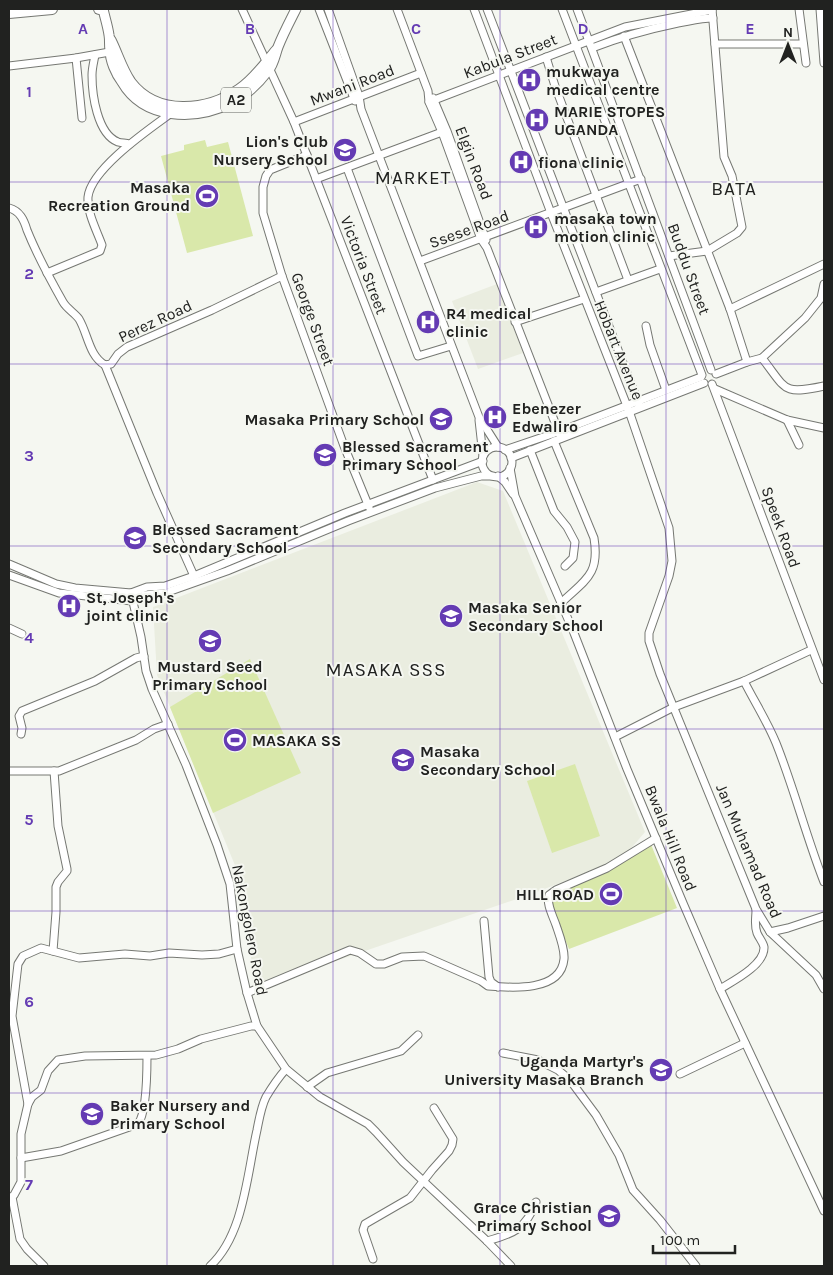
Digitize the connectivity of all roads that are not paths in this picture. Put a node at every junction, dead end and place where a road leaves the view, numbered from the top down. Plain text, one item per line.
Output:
1 (52, 9) edge
2 (99, 9) edge
3 (103, 9) edge
4 (242, 9) edge
5 (296, 9) edge
6 (319, 9) edge
7 (328, 9) edge
8 (397, 9) edge
9 (474, 9) edge
10 (487, 9) edge
11 (562, 9) edge
12 (577, 9) edge
13 (799, 9) edge
14 (820, 9) edge
15 (712, 12) edge
16 (9, 13) edge
17 (624, 36) junction
18 (589, 40) junction
19 (716, 44) junction
20 (803, 44) junction
21 (576, 45) junction
22 (592, 48) junction
23 (113, 52) junction
24 (95, 55) junction
25 (546, 57) junction
26 (76, 58) junction
27 (806, 63) dead end
28 (824, 63) edge
29 (9, 66) edge
30 (267, 66) junction
31 (510, 71) junction
32 (421, 73) junction
33 (499, 74) junction
34 (356, 97) junction
35 (432, 101) junction
36 (171, 110) junction
37 (82, 118) dead end
38 (294, 122) junction
39 (442, 132) junction
40 (130, 144) junction
41 (307, 155) junction
42 (380, 156) junction
43 (347, 168) junction
44 (316, 179) junction
45 (641, 179) junction
46 (628, 184) junction
47 (597, 195) junction
48 (9, 208) edge
49 (563, 208) junction
50 (550, 213) junction
51 (484, 238) junction
52 (707, 251) junction
53 (670, 256) junction
54 (420, 261) junction
55 (824, 264) edge
56 (660, 269) junction
57 (47, 273) junction
58 (282, 276) junction
59 (628, 280) junction
60 (824, 284) edge
61 (596, 292) junction
62 (584, 299) junction
63 (730, 309) junction
64 (515, 322) junction
65 (646, 326) dead end
66 (451, 346) junction
67 (762, 358) junction
68 (747, 362) junction
69 (105, 365) junction
70 (713, 372) junction
71 (702, 378) junction
72 (824, 386) edge
73 (713, 387) junction
74 (666, 390) junction
75 (639, 404) junction
76 (628, 408) junction
77 (479, 417) junction
78 (787, 420) junction
79 (824, 428) edge
80 (558, 437) junction
81 (799, 445) dead end
82 (498, 447) junction
83 (505, 450) junction
84 (530, 450) junction
85 (483, 458) junction
86 (511, 458) junction
87 (510, 468) junction
88 (496, 476) junction
89 (433, 480) junction
90 (515, 496) junction
91 (369, 509) junction
92 (9, 565) edge
93 (565, 566) dead end
94 (9, 575) edge
95 (194, 576) junction
96 (130, 593) junction
97 (132, 601) junction
98 (561, 603) junction
99 (9, 628) edge
100 (22, 634) dead end
101 (811, 650) junction
102 (144, 656) junction
103 (824, 680) edge
104 (744, 681) junction
105 (674, 707) junction
106 (168, 724) junction
107 (21, 734) dead end
108 (615, 737) junction
109 (9, 770) edge
110 (54, 771) junction
111 (656, 838) junction
112 (824, 882) edge
113 (756, 909) junction
114 (824, 916) edge
115 (484, 921) dead end
116 (770, 932) junction
117 (238, 949) junction
118 (53, 950) junction
119 (498, 987) junction
120 (720, 988) junction
121 (824, 989) edge
122 (247, 993) junction
123 (257, 1026) junction
124 (418, 1035) dead end
125 (745, 1043) junction
126 (504, 1052) dead end
127 (147, 1056) junction
128 (286, 1069) junction
129 (680, 1074) dead end
130 (307, 1087) junction
131 (28, 1104) junction
132 (434, 1108) dead end
133 (21, 1158) junction
134 (424, 1181) junction
135 (10, 1198) edge
136 (536, 1202) dead end
137 (824, 1211) edge
138 (487, 1241) junction
139 (373, 1259) dead end
140 (44, 1266) edge
141 (210, 1266) edge
142 (511, 1266) edge
143 (696, 1266) edge

1 - 16 highway
2 - 3 highway
3 - 23 main road, A2
4 - 30 street, Victoria Street
5 - 30 main road, A2
6 - 34 street
7 - 34 street
8 - 32 street, Elgin Road
9 - 33 street, Hobart Avenue
10 - 31 street, Hobart Avenue
11 - 21 street
12 - 18 street, Buddu Street
13 - 20 street
14 - 28 street
15 - 17 street
15 - 18 street, Kabula Street
15 - 19 street
17 - 22 street
17 - 52 street
18 - 21 street, Kabula Street
18 - 22 street, Buddu Street
19 - 20 street
19 - 52 street
20 - 27 street
21 - 25 street, Kabula Street
21 - 46 street
22 - 45 street, Buddu Street
23 - 24 street
23 - 36 main road, A2
24 - 26 street
24 - 40 street
25 - 31 street, Kabula Street
25 - 47 street
26 - 29 street
26 - 37 street
30 - 36 main road, A2
30 - 38 street, Victoria Street
31 - 33 street, Kabula Street
31 - 49 street, Hobart Avenue
32 - 34 street, Mwani Road
32 - 35 street, Elgin Road
33 - 35 street, Kabula Street
33 - 50 street, Hobart Avenue
34 - 38 street, Mwani Road
34 - 42 street
35 - 39 street, Elgin Road
35 - 51 street, Elgin Road
36 - 40 street
38 - 41 street, Victoria Street
39 - 42 street
39 - 51 street, Elgin Road
40 - 57 street
41 - 44 street, Victoria Street
41 - 58 street, George Street
42 - 43 street
42 - 54 street
43 - 44 street
43 - 66 street
44 - 89 street, Victoria Street
45 - 46 street, Ssese Road
45 - 53 street, Buddu Street
46 - 47 street, Ssese Road
46 - 56 street
47 - 49 street, Ssese Road
47 - 59 street
48 - 57 street
49 - 50 street, Ssese Road
49 - 61 street, Hobart Avenue
50 - 51 street, Ssese Road
50 - 62 street, Hobart Avenue
51 - 54 street, Ssese Road
51 - 64 street, Elgin Road
52 - 53 street
52 - 63 street
53 - 70 street, Buddu Street
54 - 66 street
55 - 63 street
56 - 59 street
56 - 71 street
57 - 69 street
58 - 69 street, Perez Road
58 - 91 street, George Street
59 - 61 street
60 - 67 street
61 - 75 street, Hobart Avenue
62 - 64 street
62 - 76 street, Hobart Avenue
63 - 68 street
64 - 80 street, Elgin Road
65 - 74 street
66 - 77 street
67 - 68 street
67 - 72 street
68 - 70 street
69 - 95 street
70 - 71 street
70 - 73 street
71 - 73 street
71 - 74 street
71 - 75 street
73 - 78 street
73 - 101 street, Speek Road
74 - 75 street
75 - 76 street
76 - 80 street
76 - 105 street, Hobart Avenue
77 - 82 street
77 - 85 street
78 - 79 street
78 - 81 street
80 - 83 street
80 - 84 street
80 - 98 street, Elgin Road
82 - 83 street
82 - 85 street
83 - 86 street
84 - 86 street
84 - 93 street
85 - 88 street
85 - 89 street
86 - 87 street
87 - 88 street
87 - 90 street, Bwala Hill Road
88 - 90 street
88 - 91 street
89 - 91 street
90 - 98 street, Bwala Hill Road
91 - 95 street
91 - 97 street
92 - 96 street
94 - 97 street
95 - 96 street
96 - 97 street, Nakongolero Road
97 - 102 street, Nakongolero Road
98 - 108 street, Bwala Hill Road
99 - 100 street
101 - 103 street, Speek Road
101 - 104 street
102 - 106 street, Nakongolero Road
102 - 107 street
104 - 105 street
104 - 112 street
105 - 108 street
105 - 113 street, Jan Muhamad Road
106 - 110 street
106 - 117 street, Nakongolero Road
108 - 111 street, Bwala Hill Road
109 - 110 street
110 - 118 street
111 - 119 street
111 - 120 street, Bwala Hill Road
113 - 116 street, Jan Muhamad Road
113 - 120 street
114 - 116 street
115 - 119 street
116 - 121 street, Jan Muhamad Road
117 - 118 street
117 - 122 street, Nakongolero Road
118 - 131 street
119 - 122 street
120 - 125 street, Bwala Hill Road
122 - 123 street, Nakongolero Road
123 - 127 street
123 - 128 street, Nakongolero Road
124 - 130 street
125 - 129 street
125 - 137 street, Bwala Hill Road
126 - 143 street
127 - 131 street
127 - 133 street
128 - 130 street, Nakongolero Road
128 - 141 street
130 - 134 street, Nakongolero Road
131 - 133 street
132 - 134 street
133 - 135 street
134 - 138 street, Nakongolero Road
134 - 139 street
135 - 140 street
136 - 138 street
138 - 142 street, Nakongolero Road

